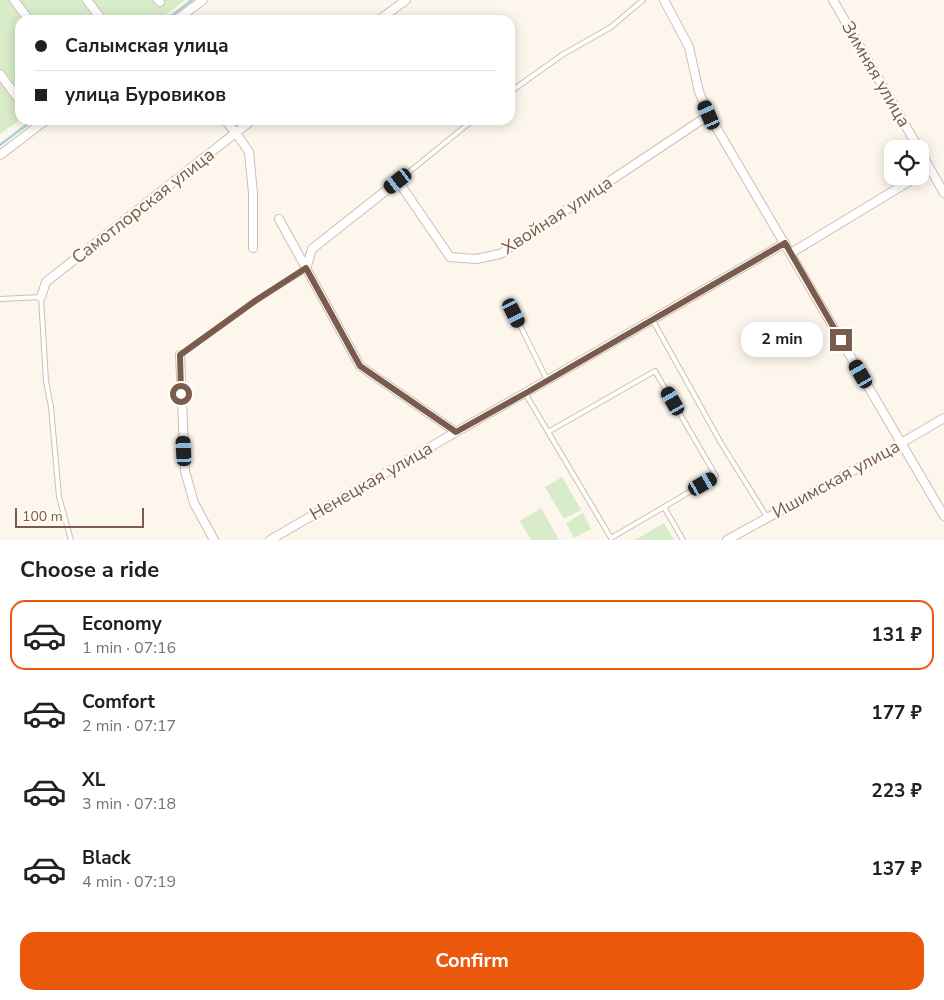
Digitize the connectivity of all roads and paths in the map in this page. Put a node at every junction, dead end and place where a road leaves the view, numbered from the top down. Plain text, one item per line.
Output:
1 (14, 0) edge
2 (87, 0) edge
3 (203, 0) edge
4 (406, 0) edge
5 (643, 0) edge
6 (664, 0) edge
7 (833, 0) edge
8 (25, 15) edge
9 (98, 15) edge
10 (183, 15) edge
11 (386, 15) edge
12 (0, 74) edge
13 (515, 88) edge
14 (15, 94) edge
15 (709, 115) junction
16 (39, 125) edge
17 (229, 125) edge
18 (246, 125) edge
19 (467, 125) edge
20 (236, 133) junction
21 (913, 140) edge
22 (0, 155) edge
23 (930, 169) edge
24 (398, 181) junction
25 (904, 185) edge
26 (944, 193) edge
27 (279, 219) dead end
28 (785, 243) junction
29 (253, 248) dead end
30 (791, 253) junction
31 (306, 268) junction
32 (41, 297) junction
33 (0, 298) edge
34 (514, 313) dead end
35 (652, 319) junction
36 (180, 355) joint
37 (547, 380) junction
38 (526, 393) junction
39 (944, 418) edge
40 (456, 432) junction
41 (548, 432) junction
42 (901, 443) junction
43 (664, 507) junction
44 (944, 516) edge
45 (767, 517) junction
46 (71, 540) edge
47 (214, 540) edge
48 (270, 540) edge
49 (683, 540) edge
50 (727, 540) edge

1 - 8 street
2 - 9 street
3 - 10 street
4 - 11 street
5 - 13 lane
6 - 15 street
7 - 21 street, Зимняя улица
12 - 14 street
15 - 24 street, Хвойная улица
15 - 28 street
16 - 22 street
17 - 20 street
18 - 20 street, Самотлорская улица
19 - 24 lane
20 - 29 street
20 - 32 street, Самотлорская улица
23 - 26 street, Зимняя улица
24 - 31 street
25 - 30 street
27 - 31 street
28 - 30 street
28 - 35 street, Ненецкая улица
30 - 42 street
31 - 36 lane
31 - 40 street
32 - 33 lane
32 - 46 lane
34 - 37 lane
35 - 37 street, Ненецкая улица
35 - 45 lane
36 - 47 street
37 - 38 street, Ненецкая улица
38 - 40 street, Ненецкая улица
38 - 41 lane
39 - 42 street, Ишимская улица
40 - 48 street, Ненецкая улица
41 - 43 lane
41 - 43 lane
42 - 44 street
42 - 45 street, Ишимская улица
43 - 49 lane
45 - 50 street, Ишимская улица

